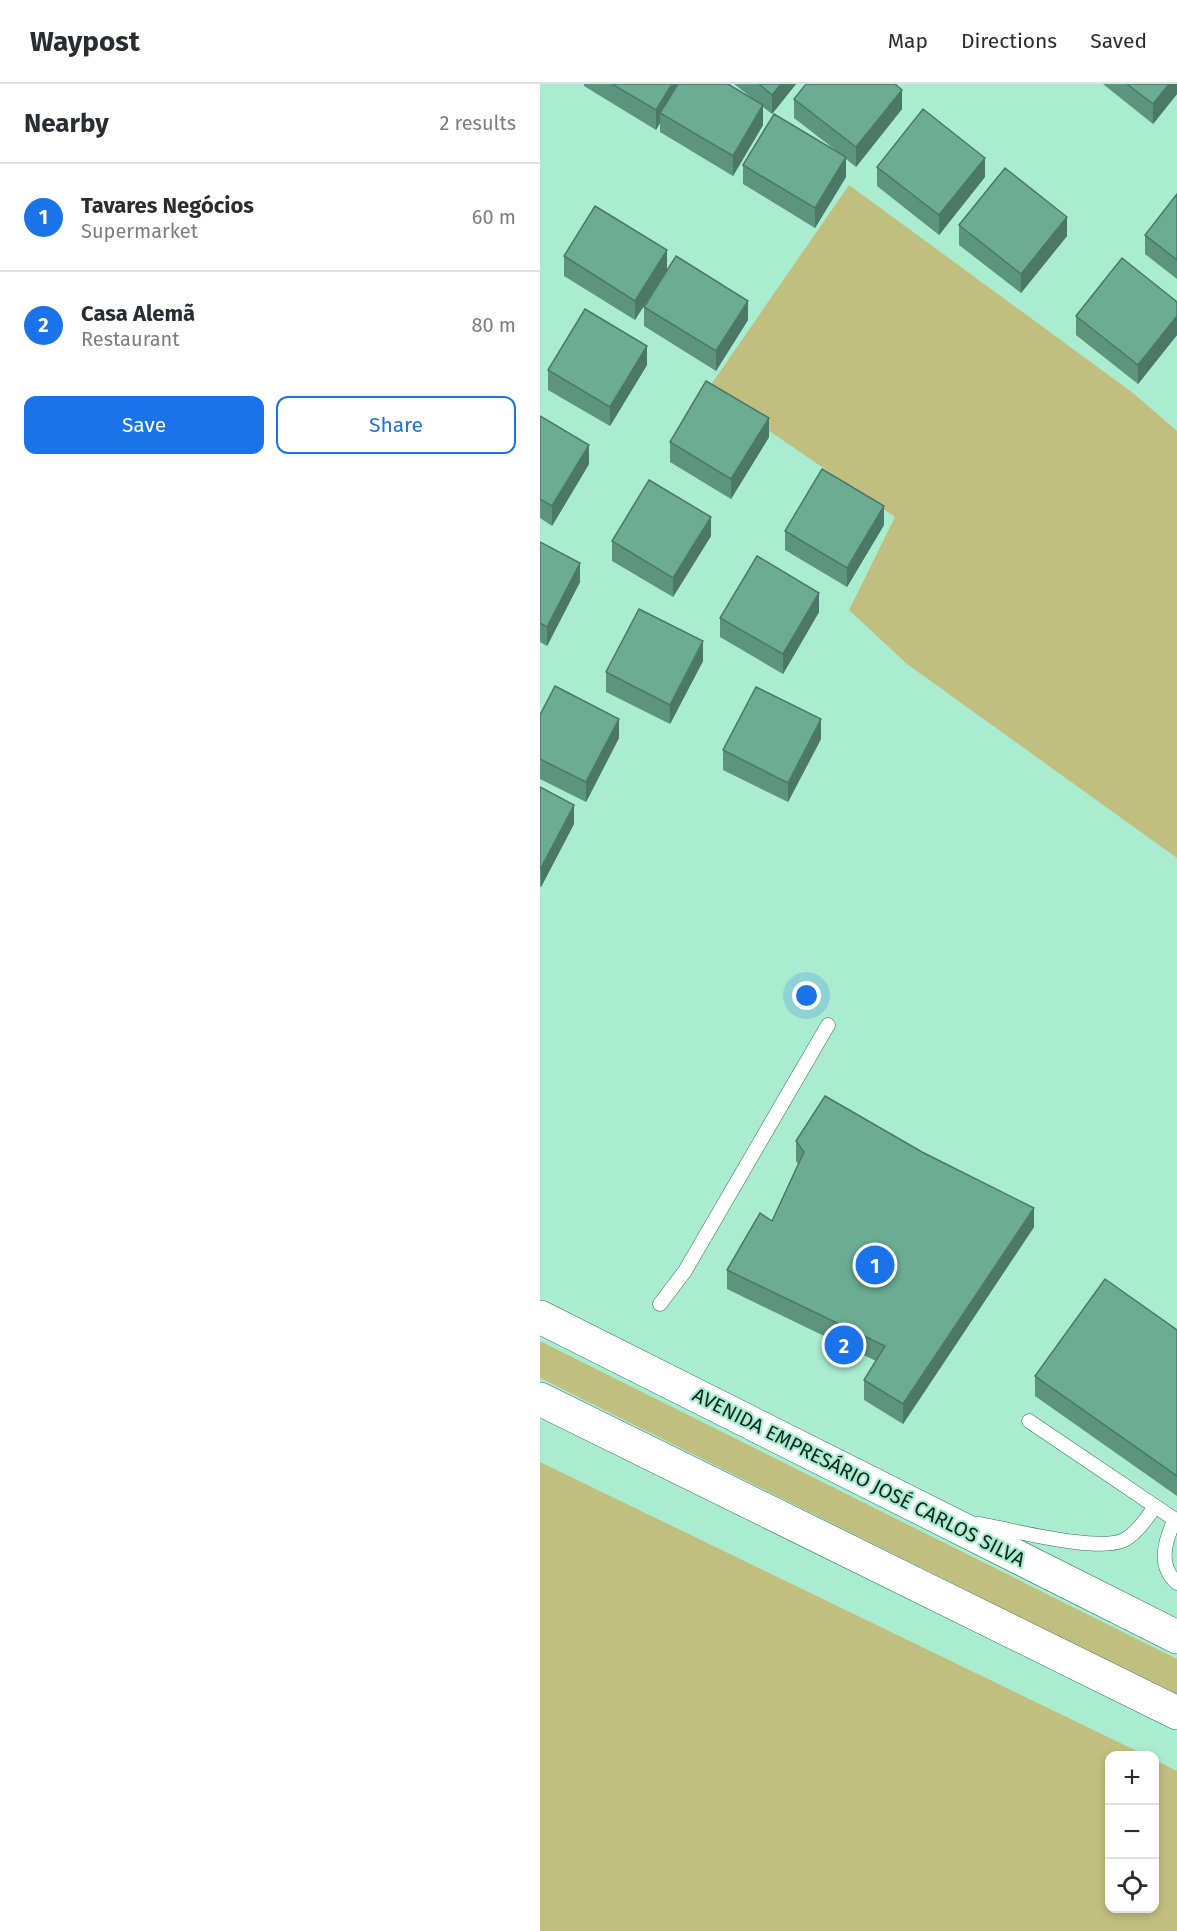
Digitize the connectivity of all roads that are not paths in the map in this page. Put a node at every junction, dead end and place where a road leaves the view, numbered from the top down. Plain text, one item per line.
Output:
1 (828, 1025) dead end
2 (660, 1304) dead end
3 (540, 1317) edge
4 (540, 1399) edge
5 (1029, 1421) dead end
6 (1155, 1506) junction
7 (938, 1516) junction
8 (1176, 1520) edge
9 (1177, 1583) edge
10 (1177, 1637) edge
11 (1177, 1713) edge

1 - 2 lane
3 - 7 main road, AVENIDA EMPRESÁRIO JOSÉ CARLOS SILVA
4 - 11 main road
5 - 6 lane
6 - 7 lane
6 - 8 lane
7 - 10 main road, AVENIDA EMPRESÁRIO JOSÉ CARLOS SILVA
8 - 9 lane

